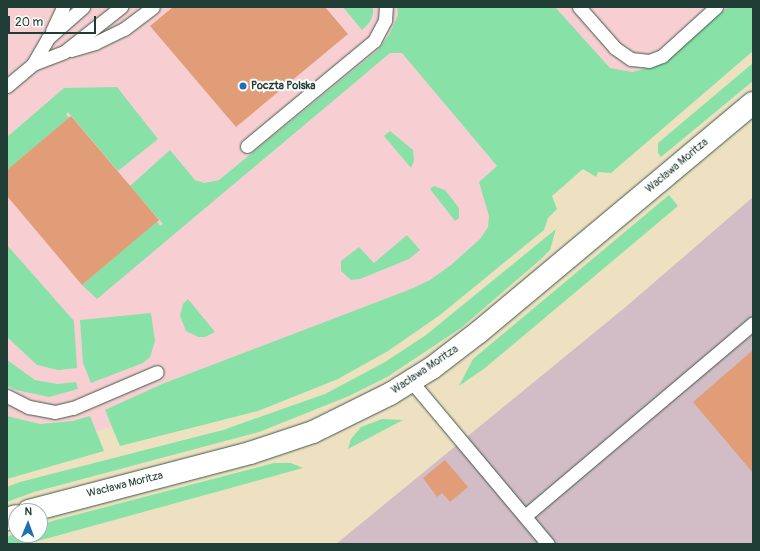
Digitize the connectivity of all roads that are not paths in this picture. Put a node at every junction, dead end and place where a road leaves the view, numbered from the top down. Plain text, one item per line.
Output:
1 (63, 7) edge
2 (83, 7) edge
3 (121, 7) edge
4 (153, 7) edge
5 (386, 7) edge
6 (580, 7) edge
7 (716, 7) edge
8 (48, 38) junction
9 (64, 52) junction
10 (34, 64) junction
11 (7, 86) edge
12 (753, 103) edge
13 (247, 146) dead end
14 (753, 323) edge
15 (157, 372) dead end
16 (411, 381) junction
17 (7, 396) edge
18 (48, 506) edge
19 (525, 516) junction
20 (548, 544) edge

1 - 8 lane
2 - 8 lane
3 - 9 lane
4 - 9 lane
5 - 13 lane
6 - 7 lane
8 - 10 lane
9 - 10 lane
10 - 11 lane
12 - 16 street, Wacława Moritza
14 - 19 lane
15 - 17 lane
16 - 18 street, Wacława Moritza
16 - 19 lane
19 - 20 lane

